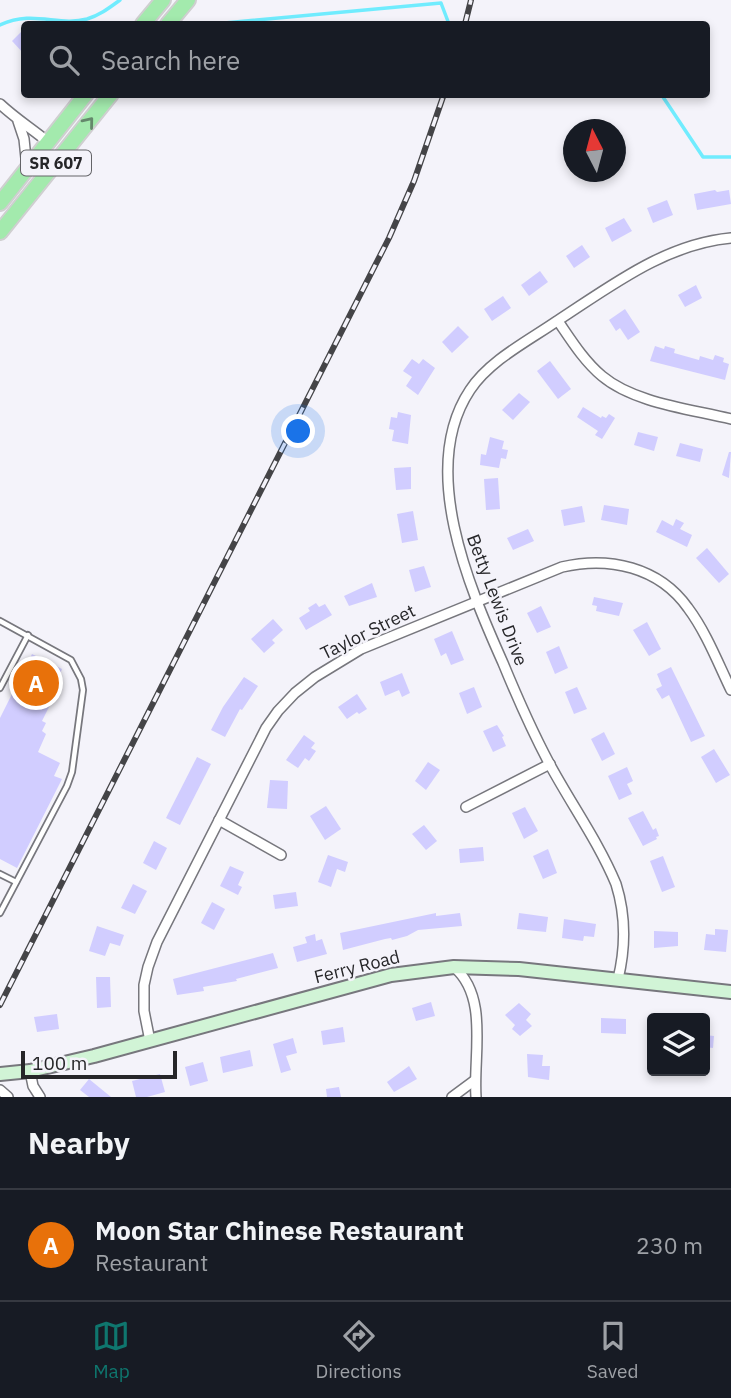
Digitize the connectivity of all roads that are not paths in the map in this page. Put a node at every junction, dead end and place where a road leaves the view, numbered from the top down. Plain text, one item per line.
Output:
1 (163, 0) edge
2 (188, 0) edge
3 (146, 21) edge
4 (170, 21) edge
5 (83, 98) edge
6 (108, 98) edge
7 (0, 104) edge
8 (18, 121) junction
9 (48, 142) junction
10 (27, 168) junction
11 (25, 201) junction
12 (0, 203) edge
13 (0, 232) edge
14 (731, 238) edge
15 (558, 321) junction
16 (731, 419) edge
17 (477, 600) junction
18 (0, 621) edge
19 (27, 635) junction
20 (0, 688) edge
21 (731, 690) edge
22 (550, 764) junction
23 (466, 807) dead end
24 (219, 820) junction
25 (281, 855) dead end
26 (0, 874) edge
27 (16, 882) junction
28 (1, 911) edge
29 (454, 967) junction
30 (618, 979) junction
31 (731, 992) edge
32 (150, 1041) junction
33 (30, 1071) junction
34 (0, 1074) edge
35 (475, 1080) junction
36 (0, 1090) edge
37 (8, 1097) edge
38 (40, 1097) edge
39 (452, 1097) edge
40 (476, 1097) edge

1 - 3 main road
2 - 4 main road
5 - 9 main road, SR 607
11 -> 6 main road, SR 607
7 - 8 street
8 - 9 street
8 - 10 street
9 - 10 main road, SR 607
9 - 11 main road
10 - 12 main road, SR 607
11 - 13 main road, SR 607
14 - 15 street, Betty Lewis Drive
15 - 16 street
15 - 17 street, Betty Lewis Drive
17 - 21 street, Taylor Street
17 - 22 street, Betty Lewis Drive
17 - 24 street, Taylor Street
18 - 19 lane
19 - 20 lane
19 - 27 lane
22 - 23 street
22 - 30 street, Betty Lewis Drive
24 - 25 street
24 - 32 street, Taylor Street
26 - 27 lane
27 - 28 lane
29 - 30 main road, Ferry Road
29 - 32 main road, Ferry Road
29 - 35 street
30 - 31 main road, Ferry Road
32 - 33 main road, Ferry Road
33 - 34 main road, Ferry Road
33 - 38 street
35 - 39 street
35 - 40 street
36 - 37 street

